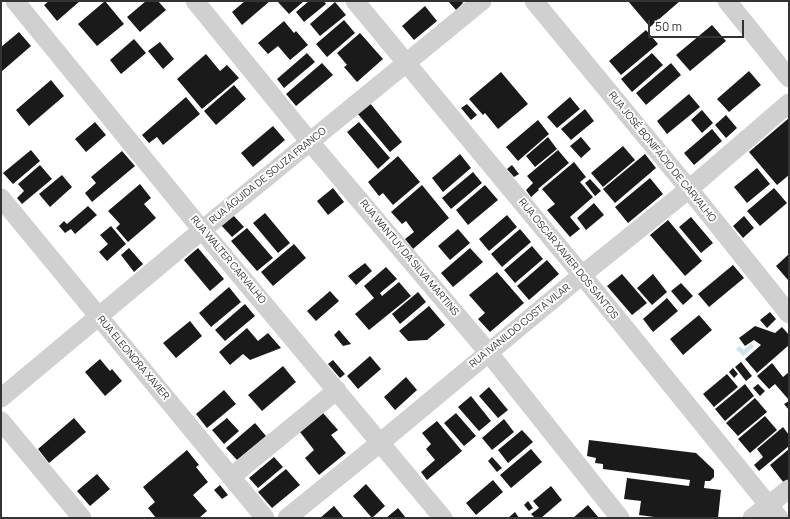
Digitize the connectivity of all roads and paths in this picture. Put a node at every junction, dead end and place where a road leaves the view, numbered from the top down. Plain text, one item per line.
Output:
1 (15, 1) edge
2 (195, 1) edge
3 (355, 1) edge
4 (482, 1) edge
5 (534, 1) edge
6 (727, 1) edge
7 (406, 63) junction
8 (789, 78) edge
9 (789, 103) edge
10 (310, 142) junction
11 (689, 189) junction
12 (1, 198) edge
13 (202, 230) junction
14 (582, 275) junction
15 (789, 314) edge
16 (98, 316) junction
17 (488, 352) junction
18 (337, 390) junction
19 (1, 398) edge
20 (1, 421) edge
21 (381, 442) junction
22 (231, 477) junction
23 (789, 489) edge
24 (773, 512) edge
25 (82, 518) edge
26 (265, 518) edge
27 (288, 518) edge
28 (443, 518) edge
29 (620, 518) edge
30 (752, 518) edge

1 - 13 street, RUA WALTER CARVALHO
2 - 10 street, RUA WANTUY DA SILVA MARTINS
3 - 7 street, RUA OSCAR XAVIER DOS SANTOS
4 - 7 street, RUA ÁGUIDA DE SOUZA FRANCO
5 - 11 street, RUA JOSÉ BONIFÁCIO DE CARVALHO
6 - 8 street
7 - 10 street, RUA ÁGUIDA DE SOUZA FRANCO
7 - 14 street, RUA OSCAR XAVIER DOS SANTOS
9 - 11 street, RUA IVANILDO COSTA VILAR
10 - 13 street, RUA ÁGUIDA DE SOUZA FRANCO
10 - 17 street, RUA WANTUY DA SILVA MARTINS
11 - 14 street, RUA IVANILDO COSTA VILAR
11 - 15 street, RUA JOSÉ BONIFÁCIO DE CARVALHO
12 - 16 street, RUA ELEONORA XAVIER
13 - 16 street, RUA ÁGUIDA DE SOUZA FRANCO
13 - 18 street, RUA WALTER CARVALHO
14 - 17 street, RUA IVANILDO COSTA VILAR
14 - 24 street, RUA OSCAR XAVIER DOS SANTOS
16 - 19 street, RUA ÁGUIDA DE SOUZA FRANCO
16 - 22 street, RUA ELEONORA XAVIER
17 - 21 street, RUA IVANILDO COSTA VILAR
17 - 29 street, RUA WANTUY DA SILVA MARTINS
18 - 21 street, RUA WALTER CARVALHO
18 - 22 street
20 - 25 street
21 - 27 street, RUA IVANILDO COSTA VILAR
21 - 28 street, RUA WALTER CARVALHO
22 - 26 street, RUA ELEONORA XAVIER
23 - 24 street
24 - 30 street

